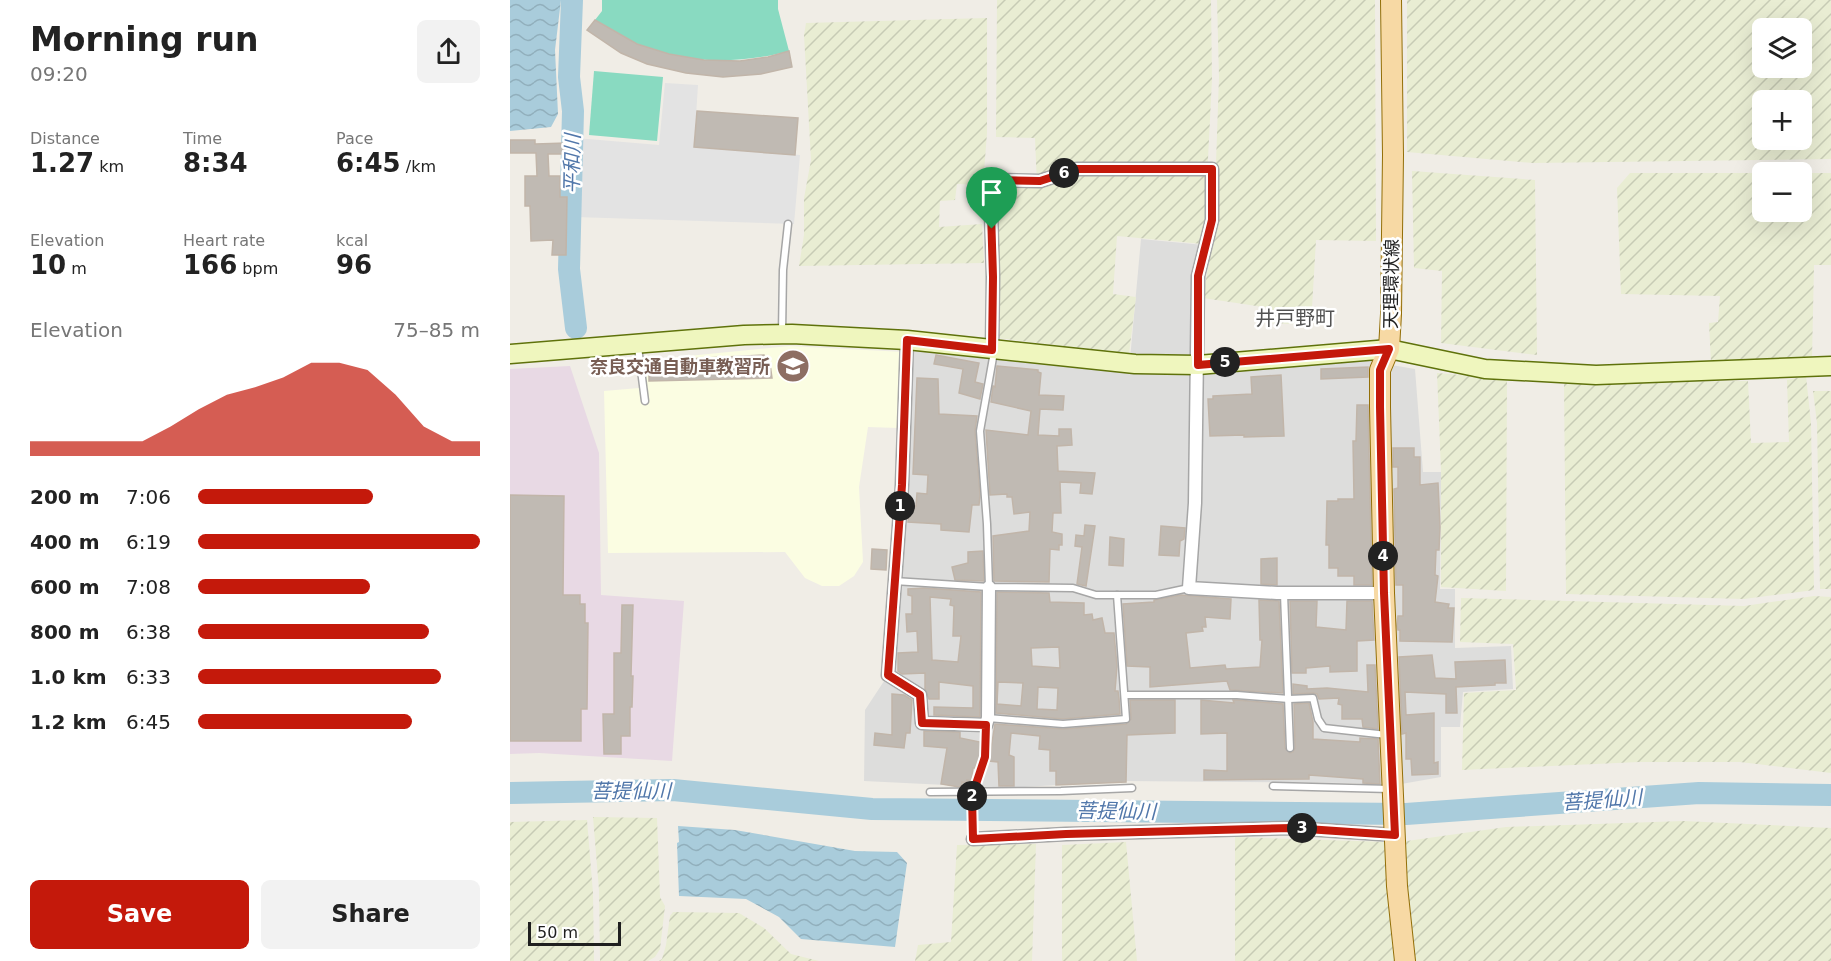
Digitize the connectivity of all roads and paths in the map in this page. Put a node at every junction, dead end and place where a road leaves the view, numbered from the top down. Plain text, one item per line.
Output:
1 (1392, 0) edge
2 (788, 224) dead end
3 (782, 334) junction
4 (907, 340) junction
5 (637, 344) junction
6 (1389, 349) junction
7 (993, 350) junction
8 (510, 354) edge
9 (1198, 365) junction
10 (1831, 366) edge
11 (645, 401) dead end
12 (893, 581) junction
13 (989, 587) junction
14 (1189, 588) junction
15 (1284, 593) junction
16 (1384, 593) junction
17 (1117, 596) junction
18 (1125, 694) junction
19 (1289, 699) junction
20 (987, 722) junction
21 (1391, 735) junction
22 (1290, 748) dead end
23 (1273, 786) dead end
24 (1132, 788) dead end
25 (1394, 791) junction
26 (930, 792) dead end
27 (972, 794) junction
28 (1395, 832) junction
29 (973, 837) joint
30 (1405, 961) edge

1 - 6 main road, 天理環状線
2 - 3 lane
3 - 4 street
3 - 5 street
4 - 7 street
4 - 12 street
5 - 8 street
5 - 11 lane
6 - 9 street
6 - 10 street
6 - 16 main road, 天理環状線
7 - 9 street
7 - 9 street
7 - 13 lane
9 - 14 street
12 - 13 lane
12 - 20 street
13 - 17 lane
13 - 20 street
14 - 15 street
14 - 17 lane
15 - 16 street
15 - 19 lane
16 - 21 main road, 天理環状線
17 - 18 lane
18 - 19 lane
18 - 20 lane
19 - 21 lane
19 - 22 lane
20 - 27 lane
21 - 25 main road, 天理環状線
23 - 25 lane
24 - 27 lane
25 - 28 main road, 天理環状線
26 - 27 lane
27 - 29 lane
28 - 29 street
28 - 30 main road, 天理環状線

